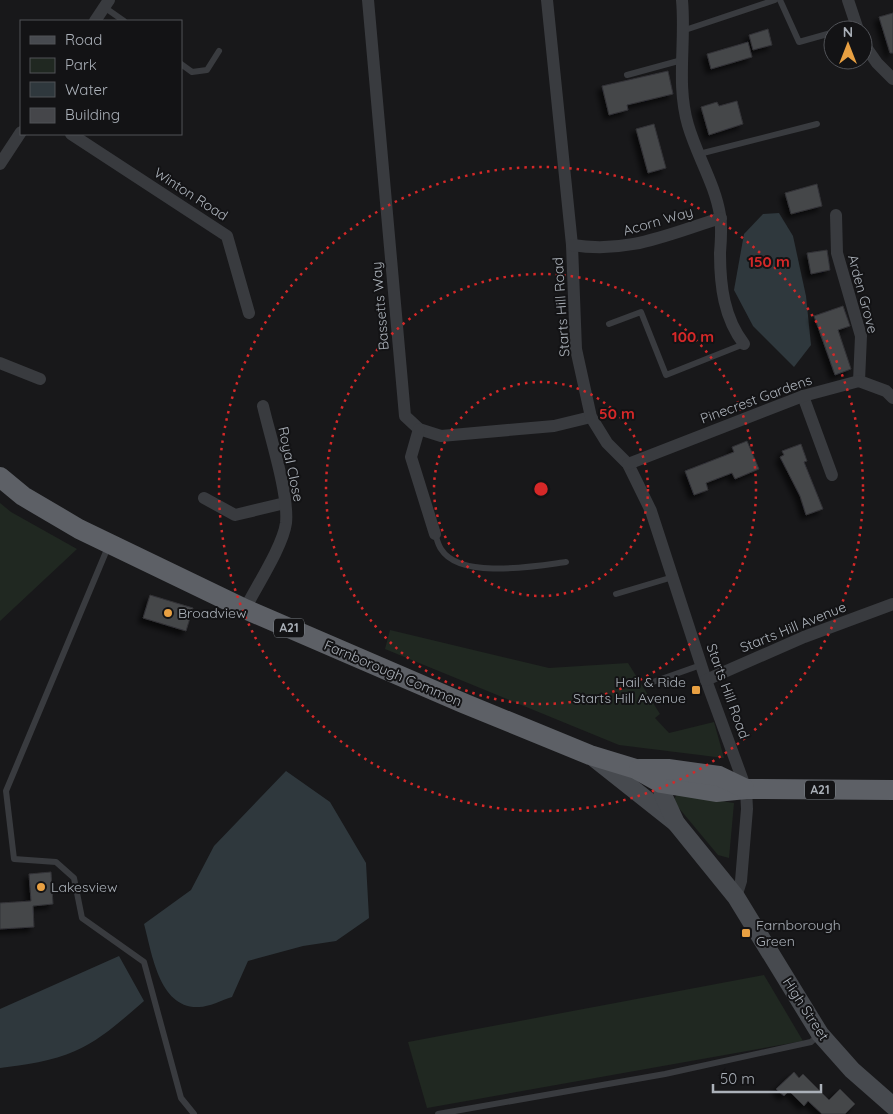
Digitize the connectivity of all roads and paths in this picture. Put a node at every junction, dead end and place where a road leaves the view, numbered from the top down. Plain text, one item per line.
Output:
1 (368, 0) edge
2 (547, 0) edge
3 (682, 0) edge
4 (775, 0) edge
5 (780, 0) edge
6 (848, 0) edge
7 (107, 4) edge
8 (96, 20) edge
9 (123, 20) edge
10 (855, 20) edge
11 (685, 30) junction
12 (823, 35) edge
13 (219, 51) dead end
14 (873, 57) edge
15 (682, 60) junction
16 (182, 65) edge
17 (627, 75) dead end
18 (893, 79) edge
19 (817, 124) dead end
20 (20, 134) edge
21 (73, 135) edge
22 (699, 154) junction
23 (0, 164) edge
24 (836, 215) dead end
25 (721, 218) junction
26 (572, 245) junction
27 (249, 313) dead end
28 (610, 324) dead end
29 (744, 344) joint
30 (0, 363) edge
31 (40, 379) dead end
32 (859, 381) junction
33 (803, 396) junction
34 (893, 398) edge
35 (263, 406) dead end
36 (591, 417) junction
37 (419, 429) junction
38 (628, 464) junction
39 (832, 475) dead end
40 (0, 477) edge
41 (204, 498) dead end
42 (285, 503) junction
43 (436, 534) joint
44 (110, 544) junction
45 (566, 562) dead end
46 (673, 577) junction
47 (616, 594) dead end
48 (893, 604) edge
49 (245, 609) junction
50 (701, 664) junction
51 (706, 680) junction
52 (650, 683) dead end
53 (590, 755) junction
54 (649, 774) junction
55 (746, 788) junction
56 (893, 790) edge
57 (676, 823) junction
58 (736, 897) junction
59 (820, 1034) junction
60 (893, 1106) edge
61 (194, 1114) edge
62 (438, 1114) edge

1 - 37 street, Bassetts Way
2 - 26 street, Starts Hill Road
3 - 11 street
4 - 11 lane
5 - 12 lane
6 - 10 street
7 - 8 street
7 - 9 lane
11 - 15 street
13 - 16 lane
14 - 18 street
15 - 17 lane
15 - 22 street
19 - 22 lane
20 - 23 street
21 - 27 street, Winton Road
22 - 25 street
24 - 32 street, Arden Grove
25 - 26 street, Acorn Way
25 - 29 street
26 - 36 street, Starts Hill Road
28 - 29 lane
30 - 31 street
32 - 33 street, Pinecrest Gardens
32 - 34 street
33 - 38 street, Pinecrest Gardens
33 - 39 street
35 - 42 street, Royal Close
36 - 37 street
36 - 38 street, Starts Hill Road
37 - 43 street
38 - 46 street, Starts Hill Road
40 - 44 highway, Farnborough Common / A21
41 - 42 street
42 - 49 street, Royal Close
43 - 45 lane
44 - 49 highway, Farnborough Common / A21
44 - 61 lane
46 - 47 lane
46 - 50 street, Starts Hill Road
48 - 51 street, Starts Hill Avenue
49 - 53 highway, Farnborough Common / A21
50 - 51 street, Starts Hill Road
50 - 52 lane
51 - 55 street, Starts Hill Road
53 - 54 highway, Farnborough Common / A21
53 - 57 main road, High Street
54 - 55 highway, Farnborough Common / A21
54 - 57 main road, High Street
55 - 56 highway, A21
55 - 58 street
57 - 58 main road, High Street
58 - 59 main road, High Street
59 - 60 main road, High Street
59 - 62 lane

